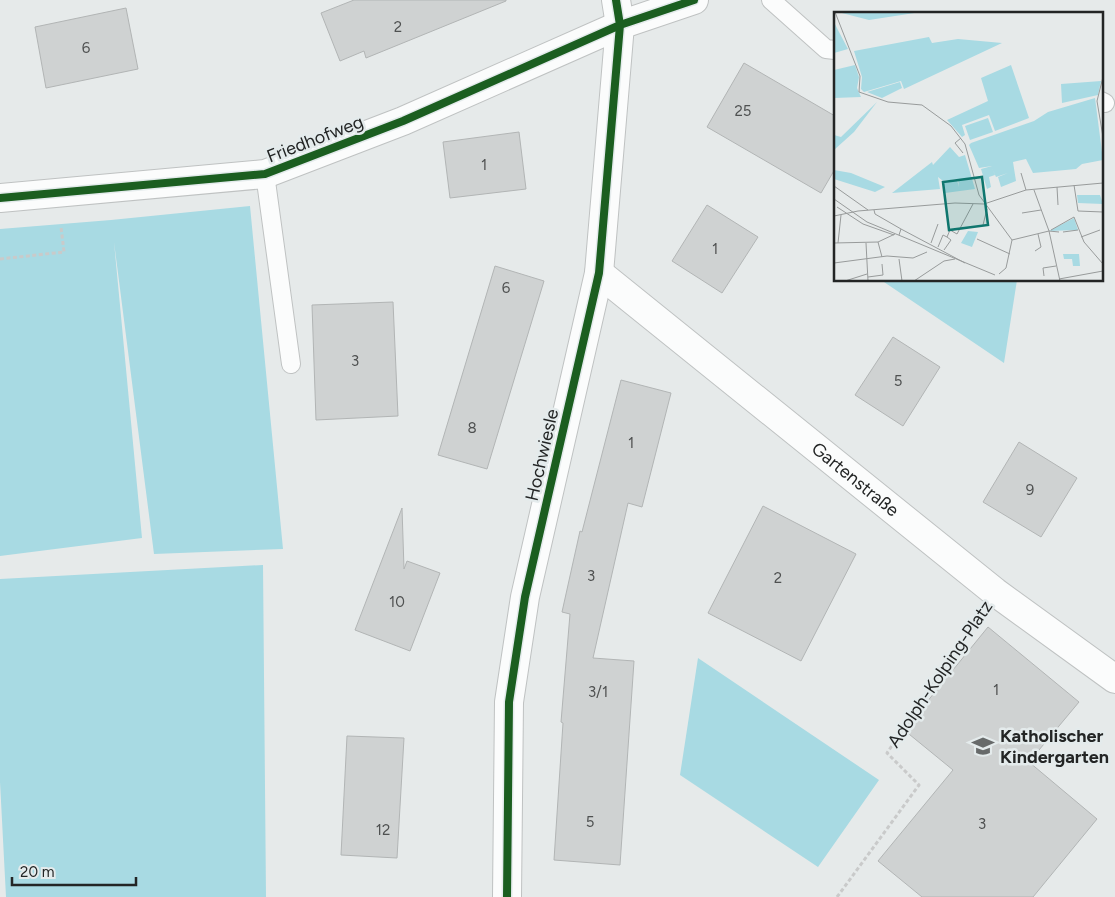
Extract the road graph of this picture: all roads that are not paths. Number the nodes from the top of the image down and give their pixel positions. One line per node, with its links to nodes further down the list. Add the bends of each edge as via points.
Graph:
1 (694, 0): 3 (street, Friedhofweg)
2 (771, 0): 4 (lane, via 826,49)
3 (618, 13): 5 (street, Friedhofweg, via 403,121); 7 (street, Hochwiesle)
4 (834, 50)
5 (265, 174): 6 (street, Friedhofweg); 8 (lane)
6 (0, 198)
7 (599, 274): 9 (street, Gartenstraße, via 995,592); 10 (street, Hochwiesle, via 525,597 508,702)
8 (291, 364)
9 (1115, 679)
10 (510, 896)

